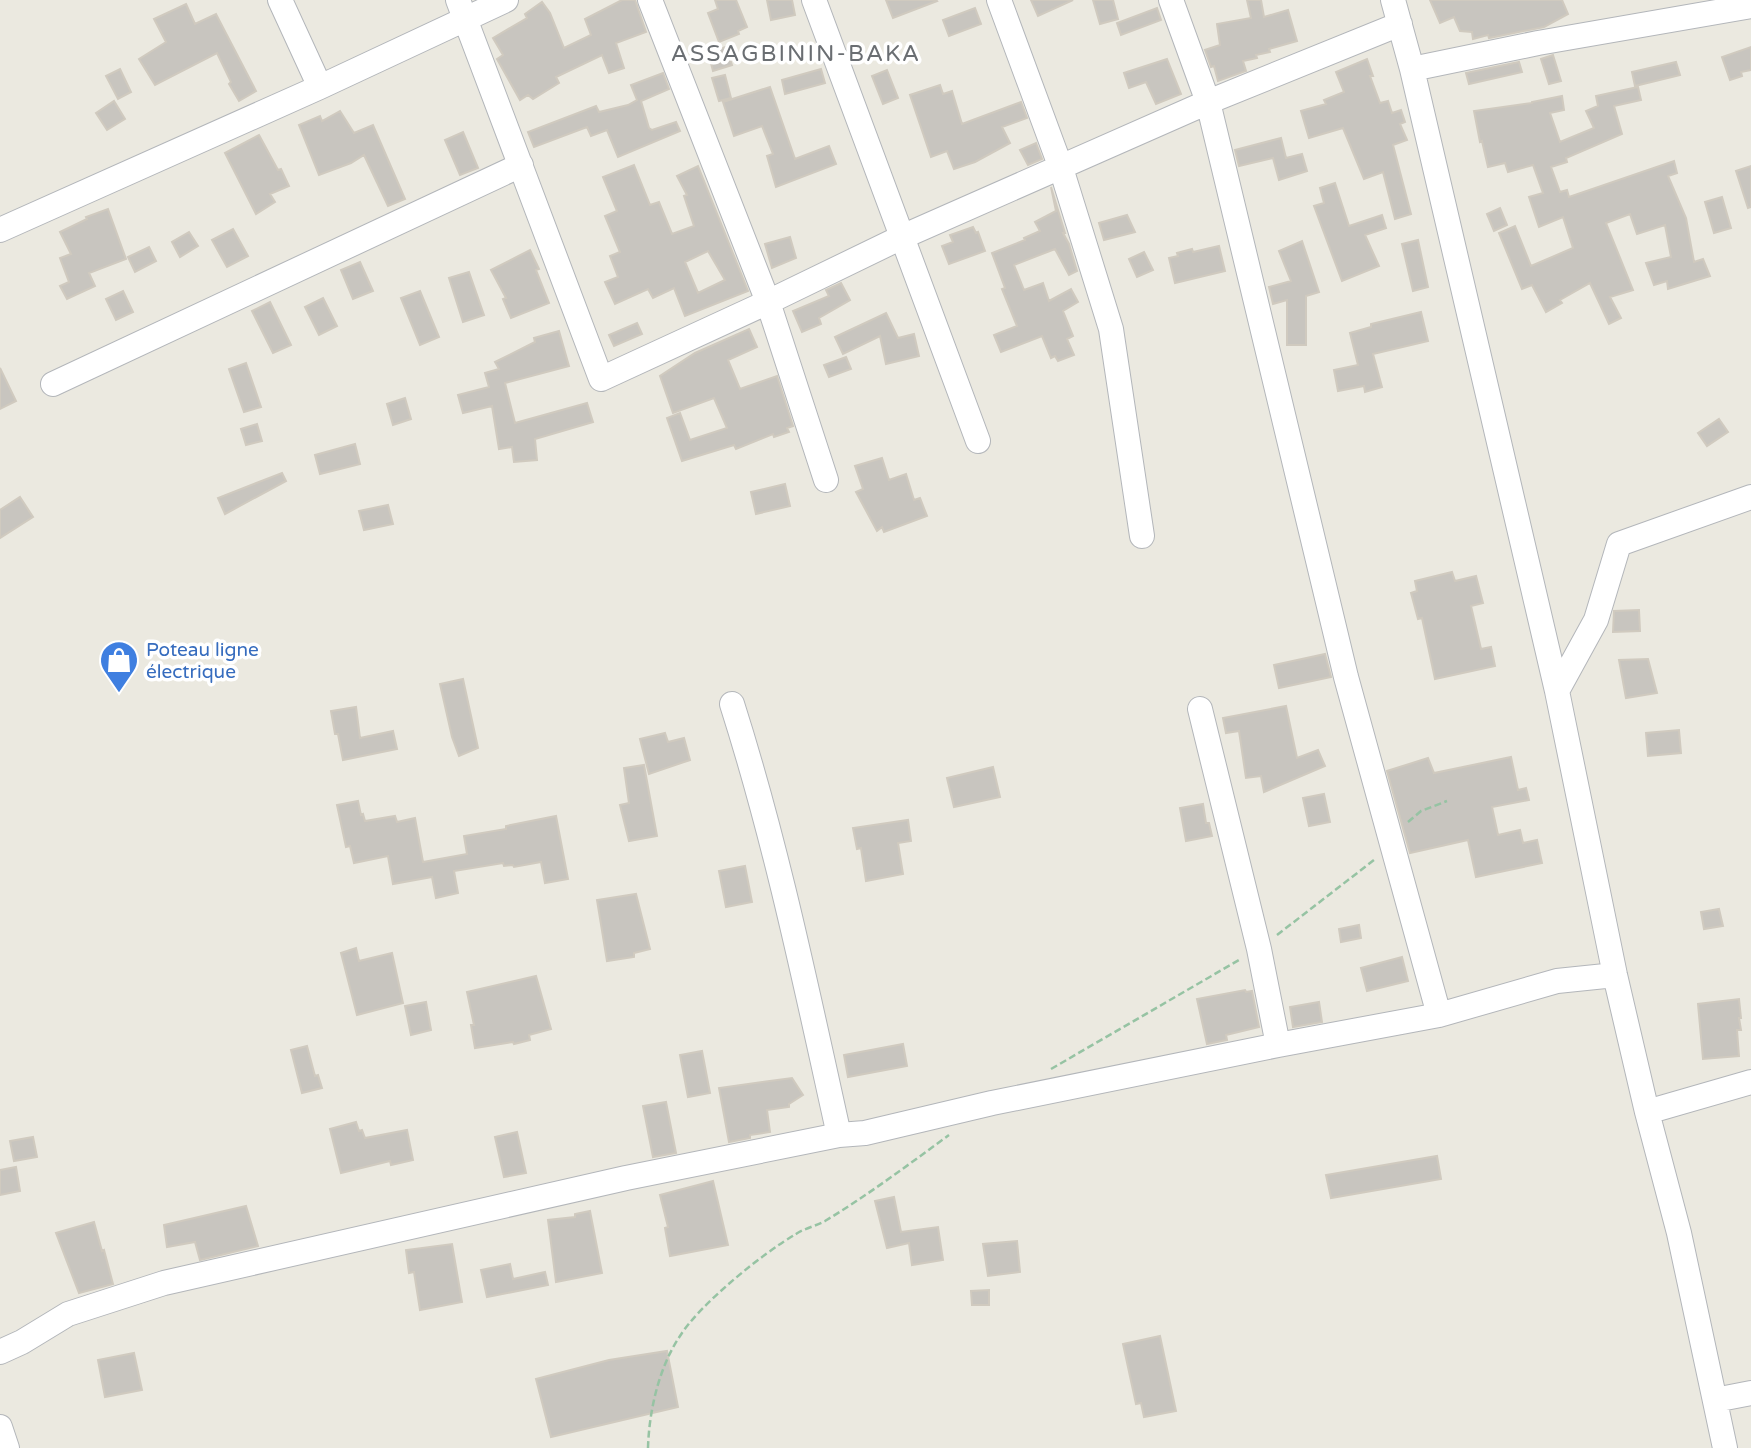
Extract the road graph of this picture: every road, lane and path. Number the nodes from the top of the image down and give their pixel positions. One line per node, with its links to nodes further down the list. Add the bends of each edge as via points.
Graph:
1 (280, 0): 11 (street)
2 (506, 0): 8 (street)
3 (650, 0): 17 (street)
4 (814, 0): 16 (street)
5 (999, 0): 14 (street)
6 (1171, 0): 12 (street)
7 (1751, 6): 10 (street)
8 (462, 9): 11 (street); 13 (street)
9 (1397, 12): 10 (street); 12 (street)
10 (1412, 69): 23 (street)
11 (320, 87): 15 (street)
12 (1208, 102): 14 (street); 27 (street, via 1342,663)
13 (521, 165): 17 (street, via 601,379); 18 (street)
14 (1061, 168): 16 (street); 22 (street, via 1111,329)
15 (0, 230)
16 (902, 237): 17 (street); 19 (street)
17 (768, 302): 20 (street)
18 (53, 384)
19 (978, 441)
20 (826, 480)
21 (1751, 496): 23 (street, via 1619,544 1596,620)
22 (1142, 536)
23 (1557, 691): 29 (street)
24 (733, 704): 35 (street, via 798,951)
25 (1200, 709): 28 (street)
26 (1447, 801): 27 (path, via 1420,811)
27 (1392, 846): 28 (path); 30 (street)
28 (1259, 949): 31 (street); 32 (path)
29 (1615, 975): 30 (street, via 1557,981); 34 (street)
30 (1439, 1015): 31 (street)
31 (1278, 1045): 35 (street)
32 (1041, 1075)
33 (1751, 1082): 34 (street)
34 (1647, 1112): 39 (street)
35 (839, 1135): 37 (street, via 626,1178 164,1283 68,1314)
36 (950, 1135): 42 (path, via 823,1222 797,1233 716,1295 680,1335 663,1371)
37 (0, 1352)
38 (1751, 1393): 39 (street)
39 (1715, 1400): 43 (street)
40 (0, 1427): 41 (street)
41 (7, 1448)
42 (648, 1448)
43 (1725, 1448)

